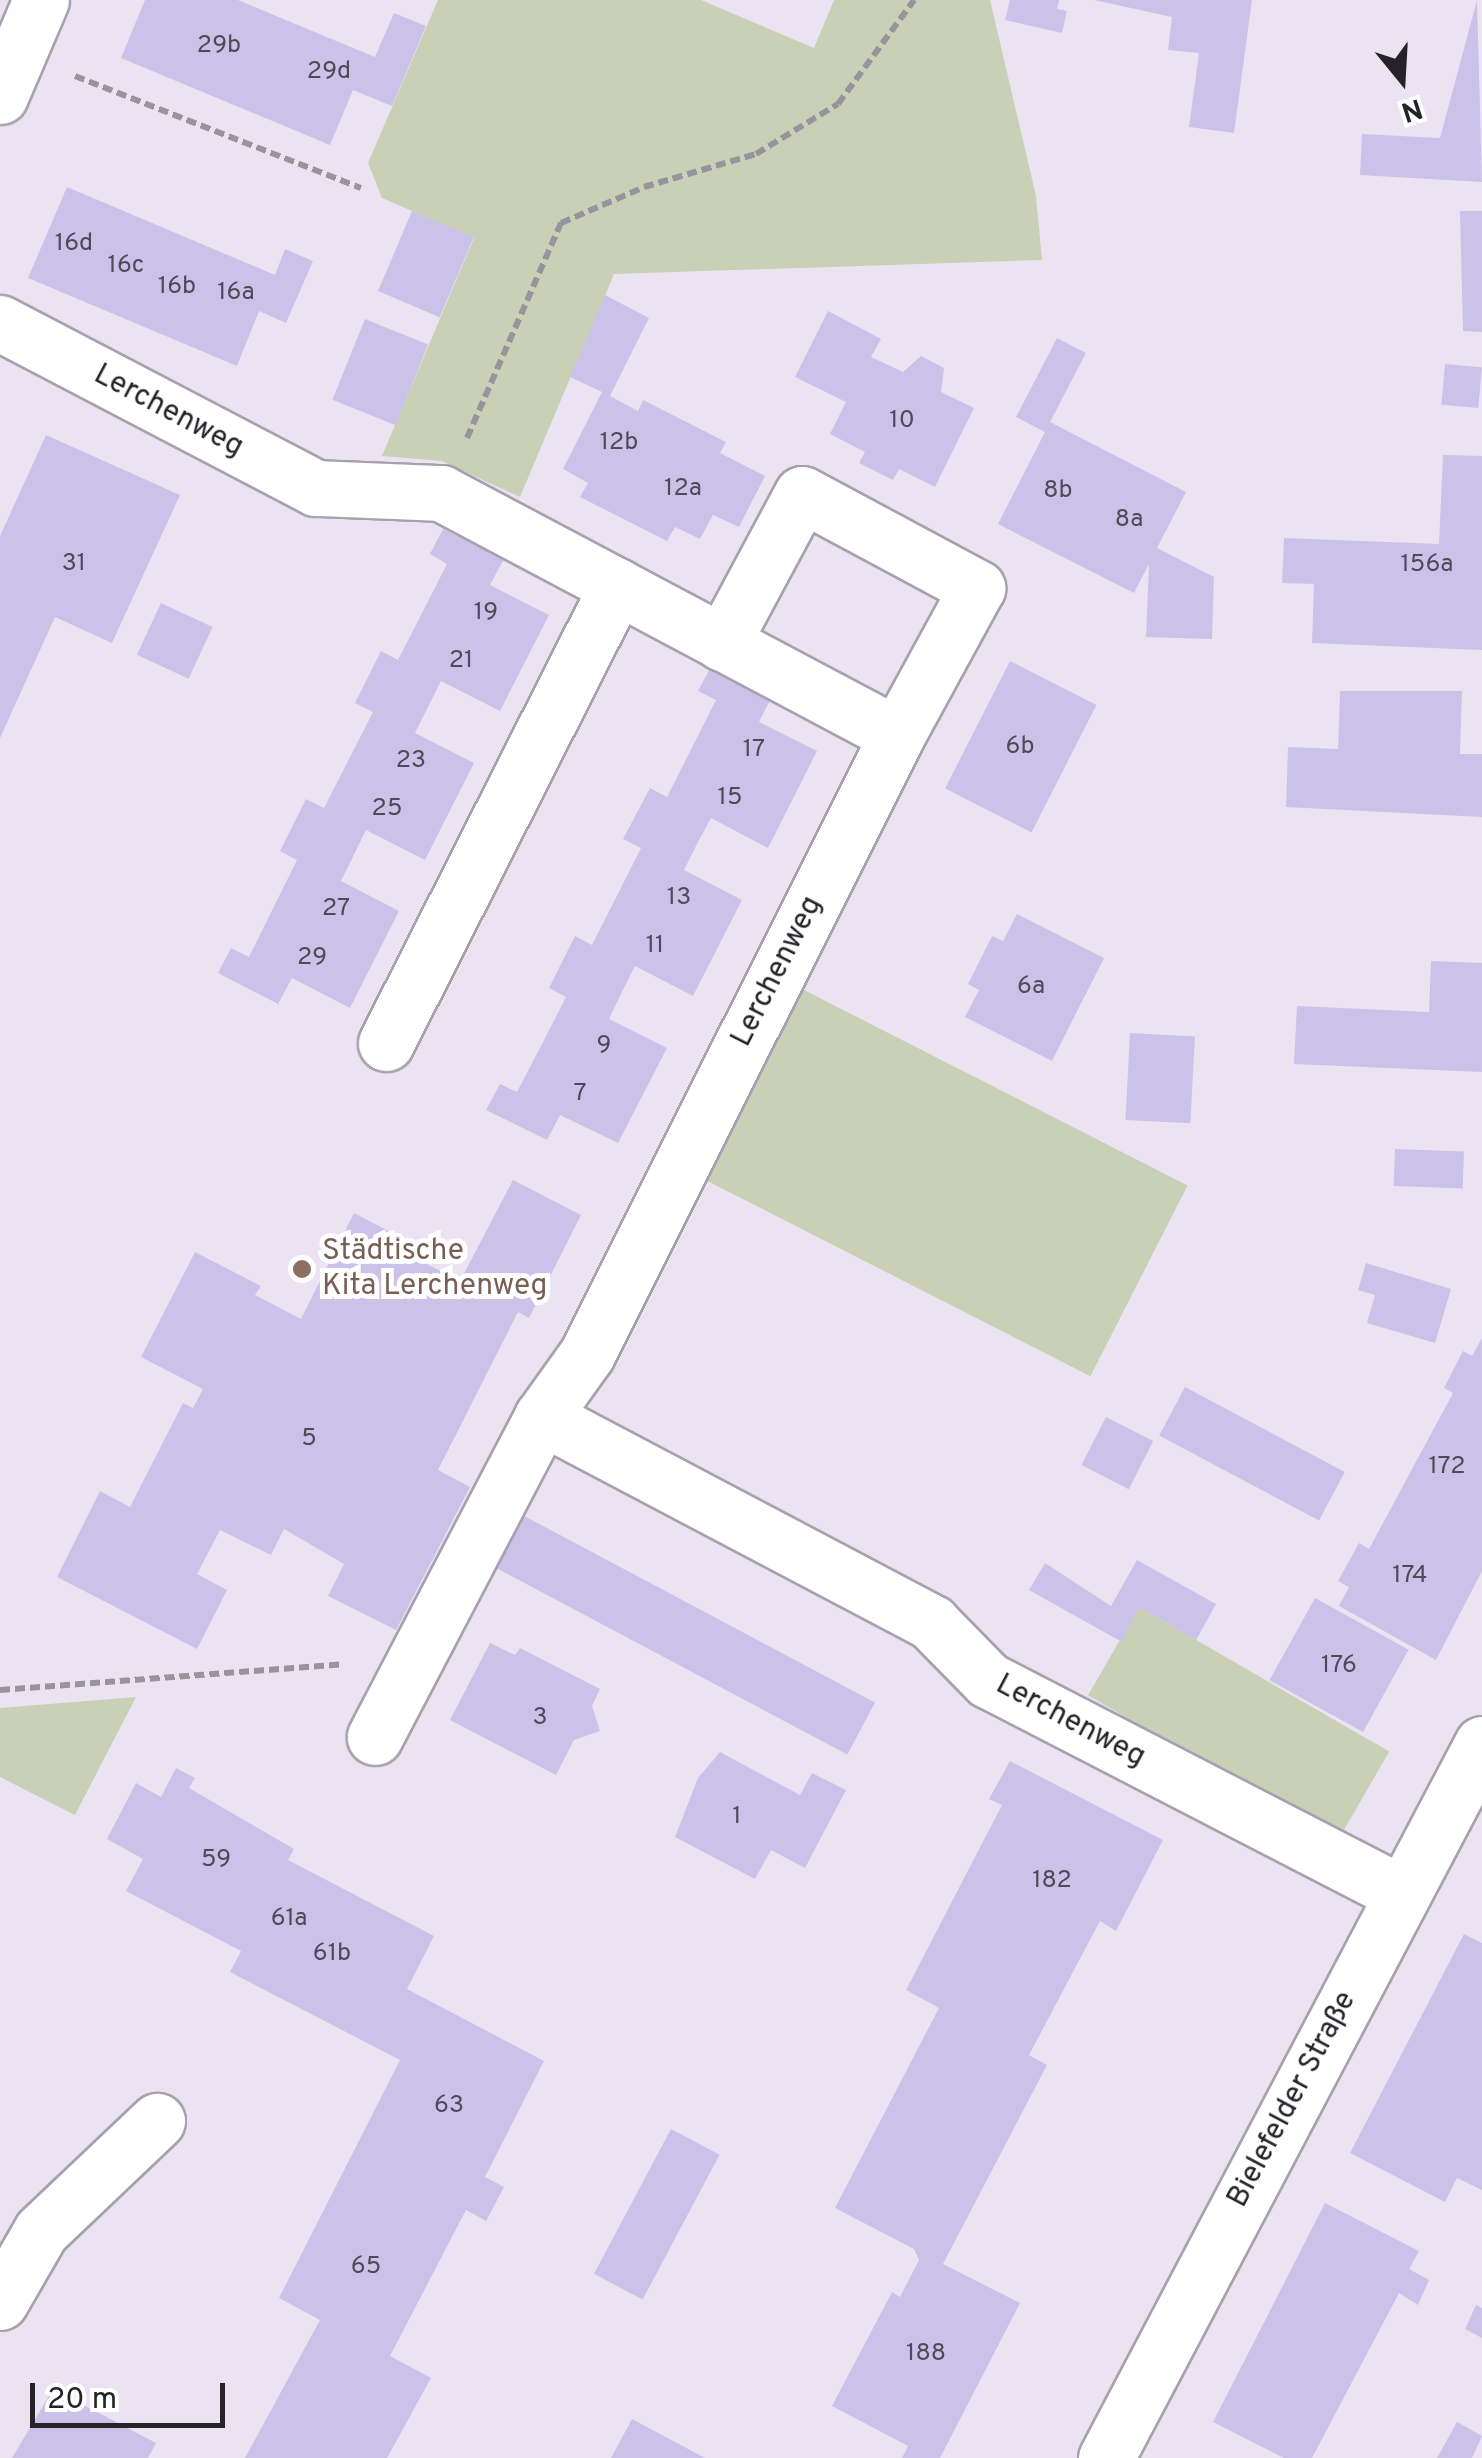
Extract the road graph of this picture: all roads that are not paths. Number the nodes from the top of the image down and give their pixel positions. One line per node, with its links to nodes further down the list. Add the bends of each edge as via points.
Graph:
1 (41, 0): 2 (street)
2 (9, 75)
3 (0, 323): 4 (street, Lerchenweg, via 316,488 440,493)
4 (617, 586): 5 (street, Lerchenweg); 7 (street)
5 (722, 643): 6 (street, Lerchenweg); 6 (street, Lerchenweg, via 802,494 977,588)
6 (897, 735): 8 (street, Lerchenweg, via 587,1354)
7 (386, 1043)
8 (542, 1417): 9 (street, Lerchenweg); 11 (street, Lerchenweg, via 932,1624 988,1680)
9 (376, 1737)
10 (1482, 1744): 11 (street, Bielefelder Straße)
11 (1402, 1892): 14 (street, Bielefelder Straße)
12 (157, 2121): 13 (street, via 40,2231)
13 (0, 2302)
14 (1106, 2458)

